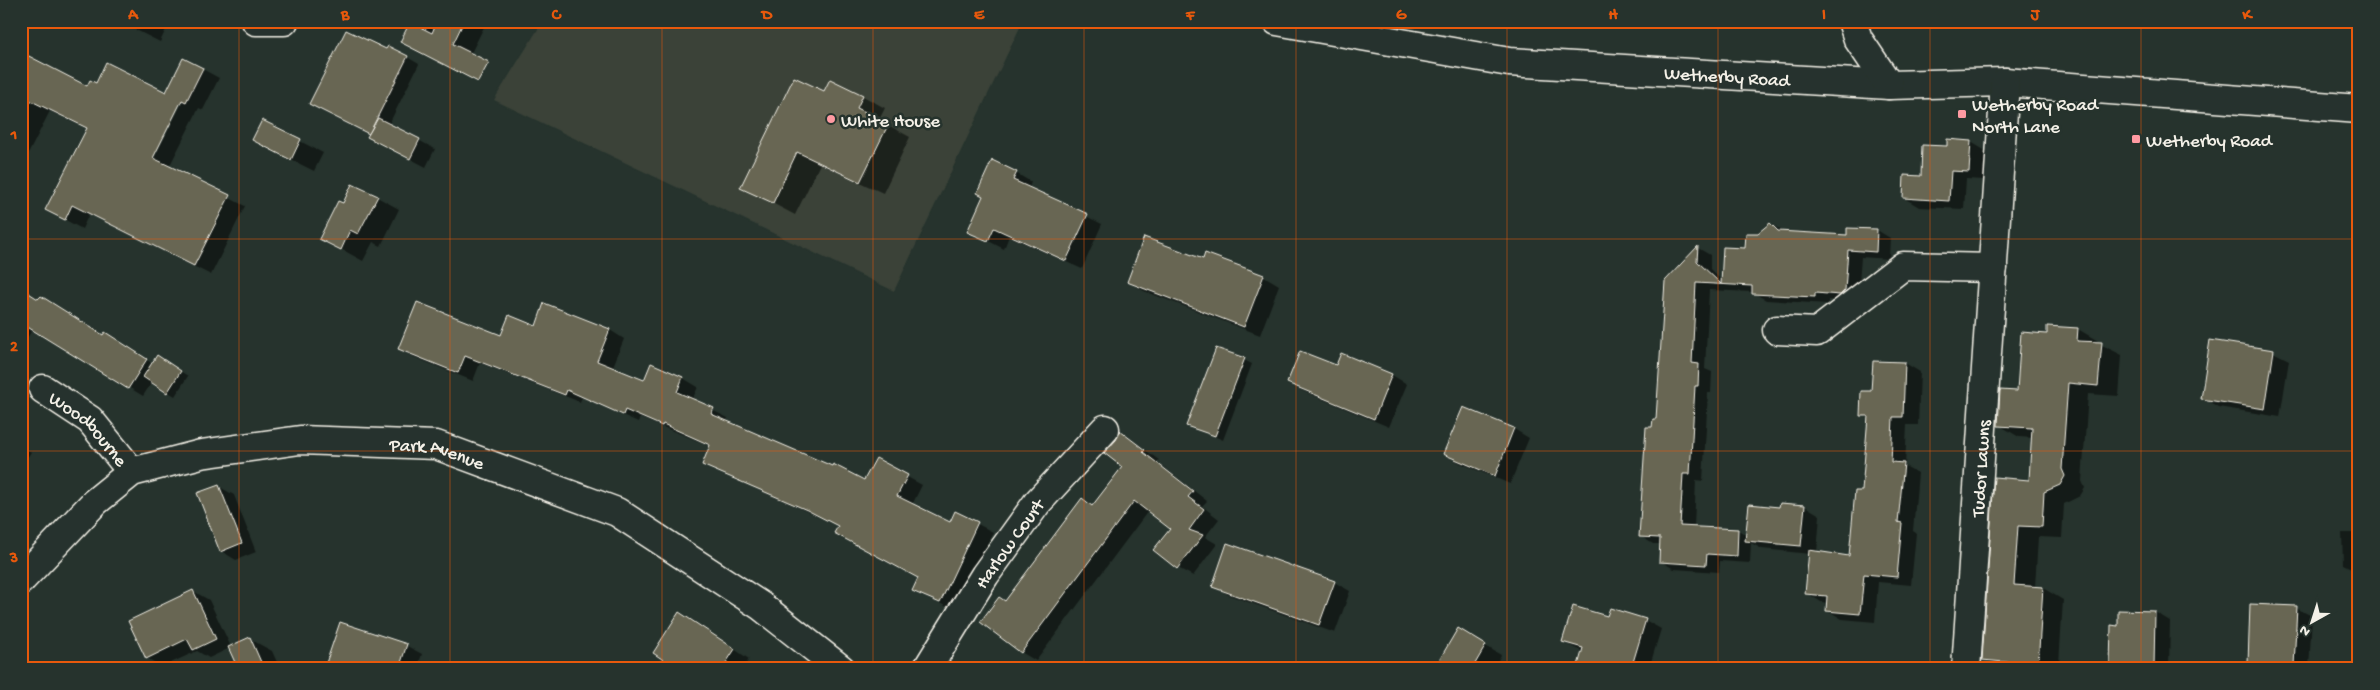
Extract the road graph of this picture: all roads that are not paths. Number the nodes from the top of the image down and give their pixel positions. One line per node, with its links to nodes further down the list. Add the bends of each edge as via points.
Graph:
1 (256, 21): 2 (street)
2 (284, 21)
3 (1277, 21): 6 (street, Wetherby Road, via 1509,62)
4 (1852, 21): 6 (street, via 1858,39)
5 (2005, 82): 6 (street, Wetherby Road); 7 (street, Wetherby Road); 8 (street, Tudor Lawns)
6 (1889, 85)
7 (2359, 109)
8 (1993, 268): 9 (street, via 1903,266 1817,332); 16 (street, Tudor Lawns)
9 (1777, 330)
10 (43, 389): 12 (street, Woodbourne, via 90,420)
11 (1105, 429): 15 (street, Harlow Court, via 1037,504 985,575)
12 (132, 472): 13 (street, Park Avenue, via 95,502); 14 (street, Park Avenue, via 201,454 300,440 436,446 617,512 761,606)
13 (21, 580)
14 (841, 669)
15 (927, 669)
16 (1966, 669)

